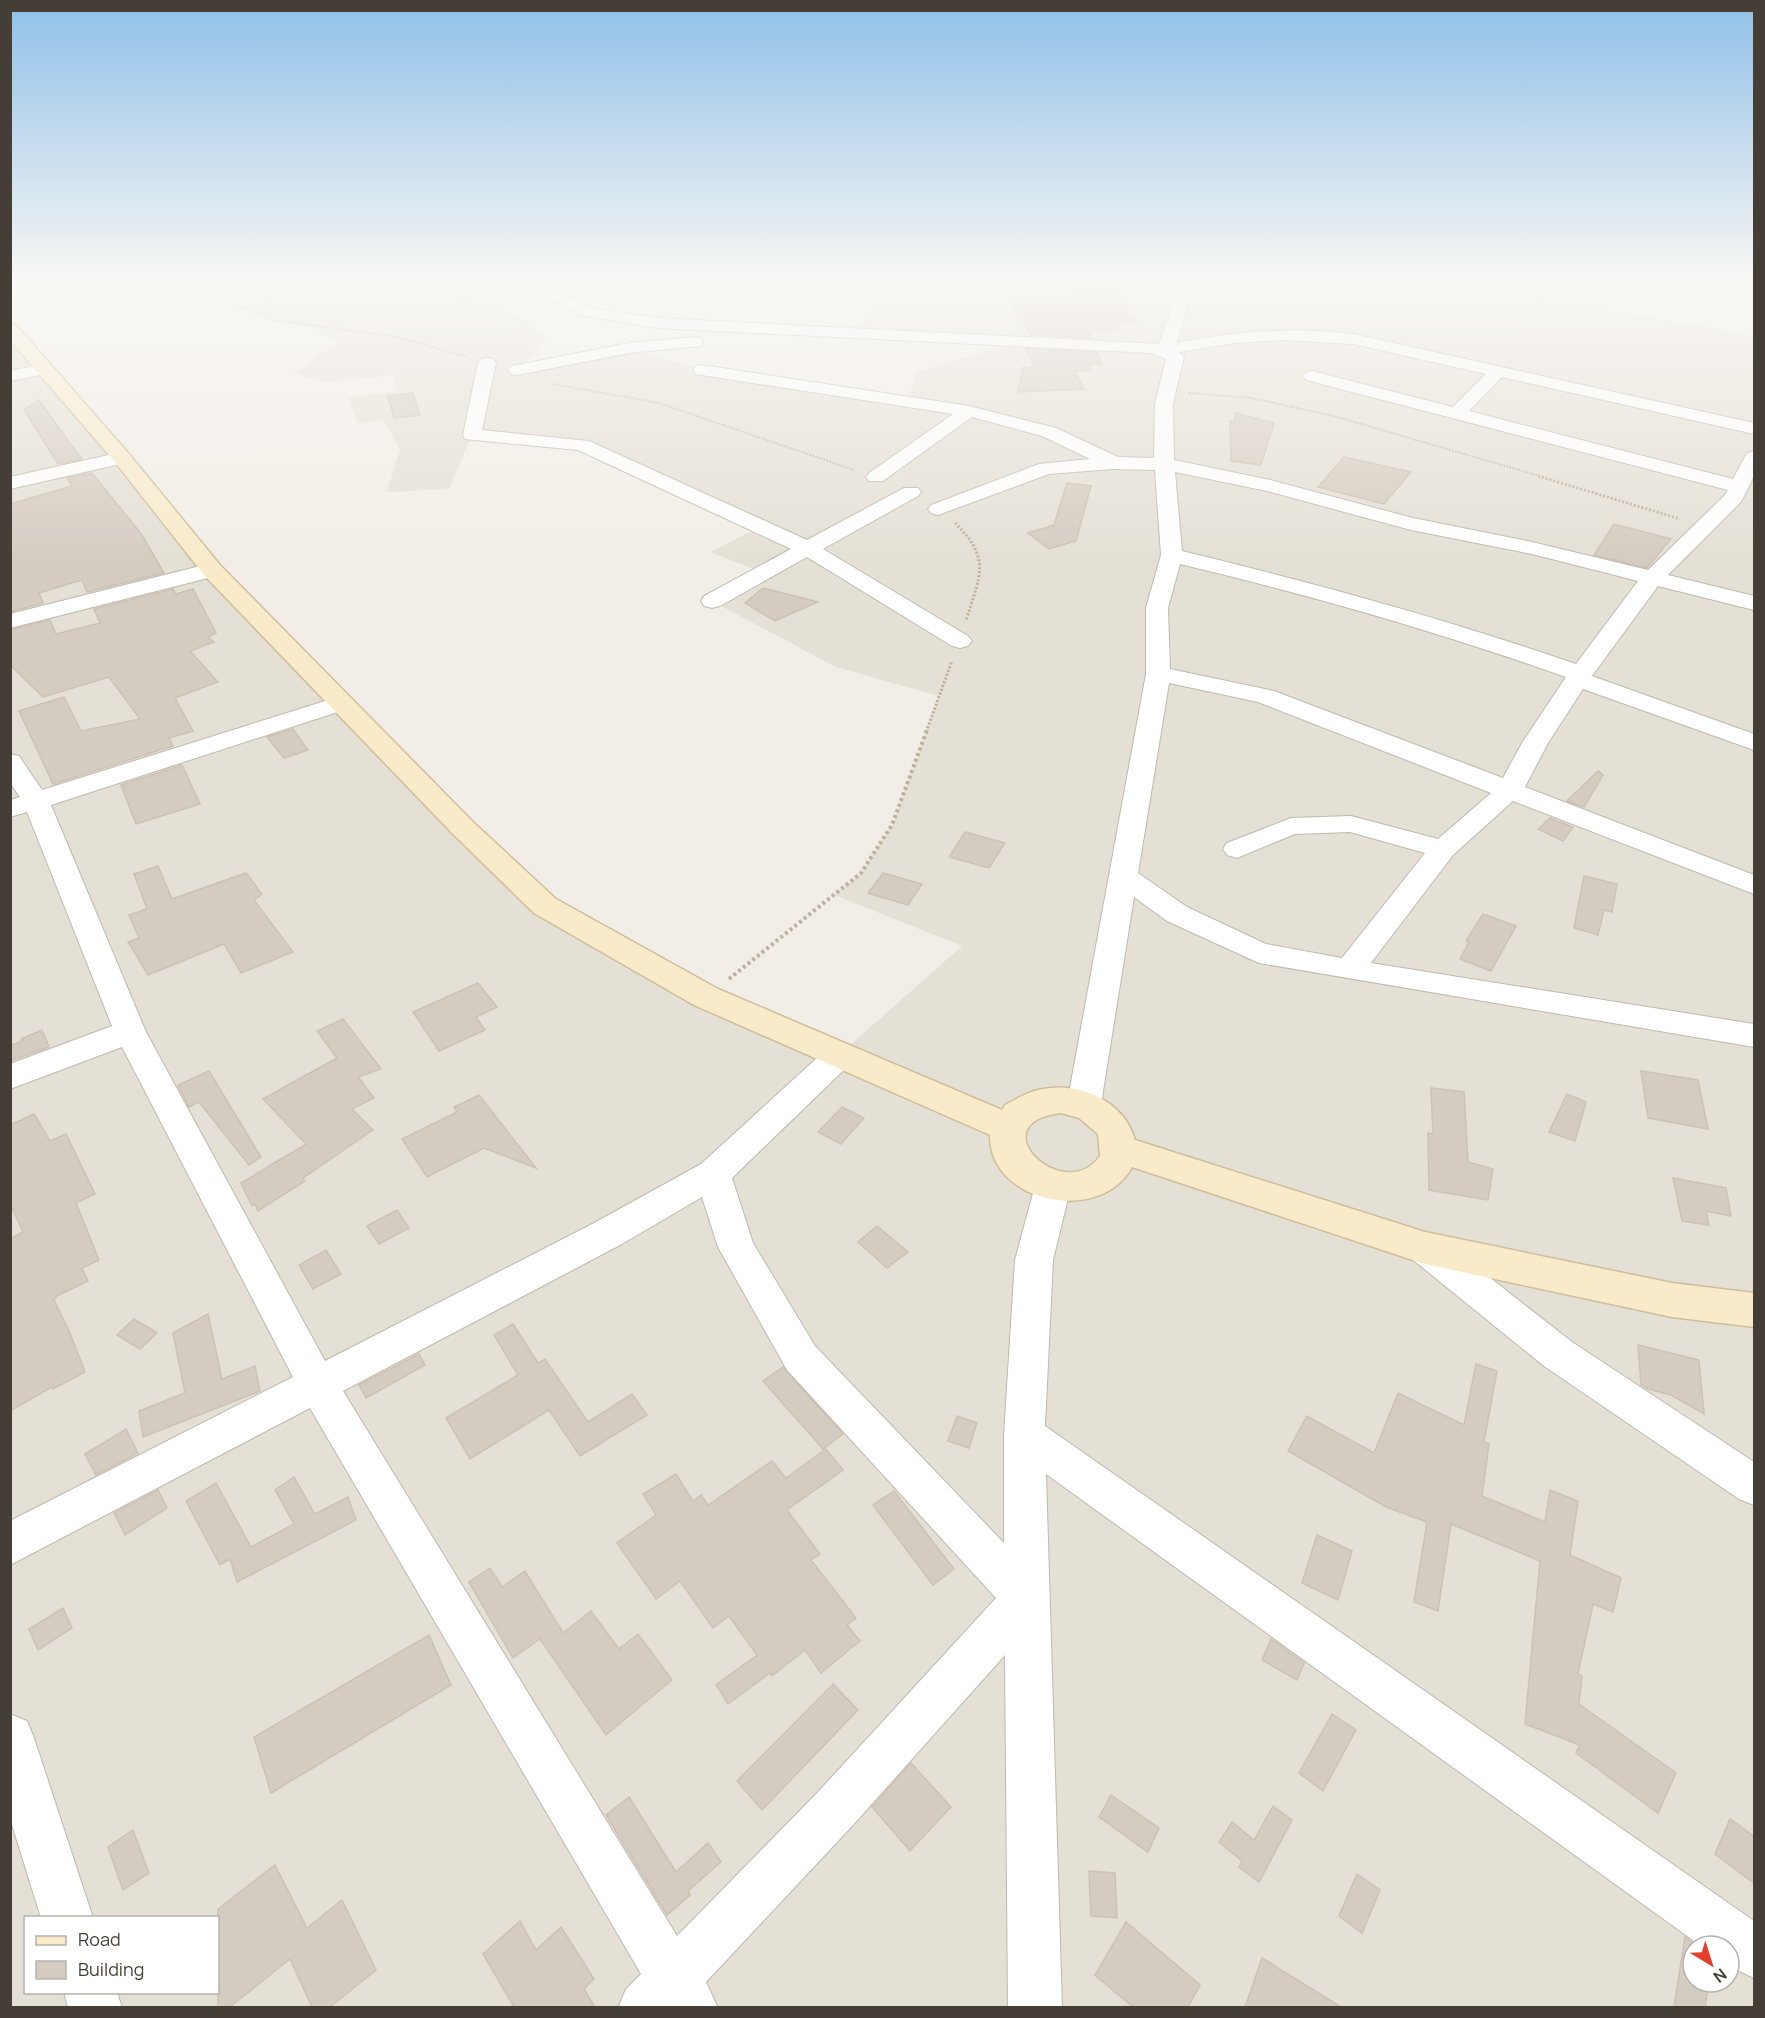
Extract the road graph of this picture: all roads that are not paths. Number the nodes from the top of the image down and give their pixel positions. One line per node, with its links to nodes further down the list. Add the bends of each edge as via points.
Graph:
1 (29, 372): 8 (street)
2 (47, 372): 14 (street)
3 (485, 372): 22 (street, via 471,435 582,445)
4 (716, 372): 10 (street)
5 (1172, 372): 16 (street, via 1164,404)
6 (1497, 372): 11 (street)
7 (1503, 372): 12 (street)
8 (10, 376)
9 (1312, 376): 11 (street)
10 (969, 411): 15 (street, via 1049,432); 17 (street)
11 (1455, 415): 20 (street)
12 (1755, 428)
13 (1755, 457): 20 (street)
14 (122, 458): 18 (street); 24 (street)
15 (1112, 463): 16 (street); 21 (street, via 1046,468)
16 (1164, 464): 23 (street); 25 (street)
17 (876, 477)
18 (10, 483)
19 (912, 492): 22 (street)
20 (1742, 496): 25 (street)
21 (938, 509)
22 (807, 548): 26 (street); 29 (street)
23 (1172, 555): 30 (street, via 1157,608); 31 (street, via 1327,593 1478,638)
24 (212, 570): 28 (street); 32 (street)
25 (1652, 578): 27 (street); 31 (street)
26 (712, 602)
27 (1755, 603)
28 (10, 621)
29 (960, 641)
30 (1158, 674): 35 (street, via 1265,696); 39 (street)
31 (1579, 676): 33 (street); 35 (street)
32 (341, 703): 36 (street); 44 (street, via 545,906 706,997)
33 (1755, 742)
34 (10, 762): 36 (street)
35 (1510, 790): 38 (street); 40 (street)
36 (23, 805): 42 (street)
37 (1237, 849): 38 (street, via 1291,826 1351,824)
38 (1443, 849): 41 (street)
39 (1125, 877): 41 (street, via 1178,914 1259,953); 46 (street)
40 (1755, 885)
41 (1350, 969): 43 (street)
42 (130, 1032): 45 (street); 53 (street)
43 (1755, 1036)
44 (840, 1054): 47 (street); 49 (street)
45 (10, 1077)
46 (1084, 1104): 47 (street, via 1061,1100 1039,1103 1020,1113); 48 (street, via 1114,1128)
47 (1009, 1128): 50 (street, via 1006,1142 1010,1156 1020,1169)
48 (1120, 1149): 50 (street, via 1117,1161 1100,1179 1072,1187); 51 (street)
49 (712, 1174): 53 (street, via 609,1233); 57 (street, via 736,1247 801,1358)
50 (1053, 1186): 54 (street, via 1034,1260)
51 (1425, 1248): 52 (street, via 1672,1300); 55 (street, via 1558,1354)
52 (1755, 1310)
53 (318, 1384): 56 (street); 61 (street)
54 (1024, 1435): 57 (street); 60 (street)
55 (1755, 1485)
56 (10, 1544)
57 (1026, 1598): 61 (street); 62 (street)
58 (10, 1738): 59 (street)
59 (67, 1916)
60 (1755, 1952)
61 (669, 1998)
62 (1035, 2007)

